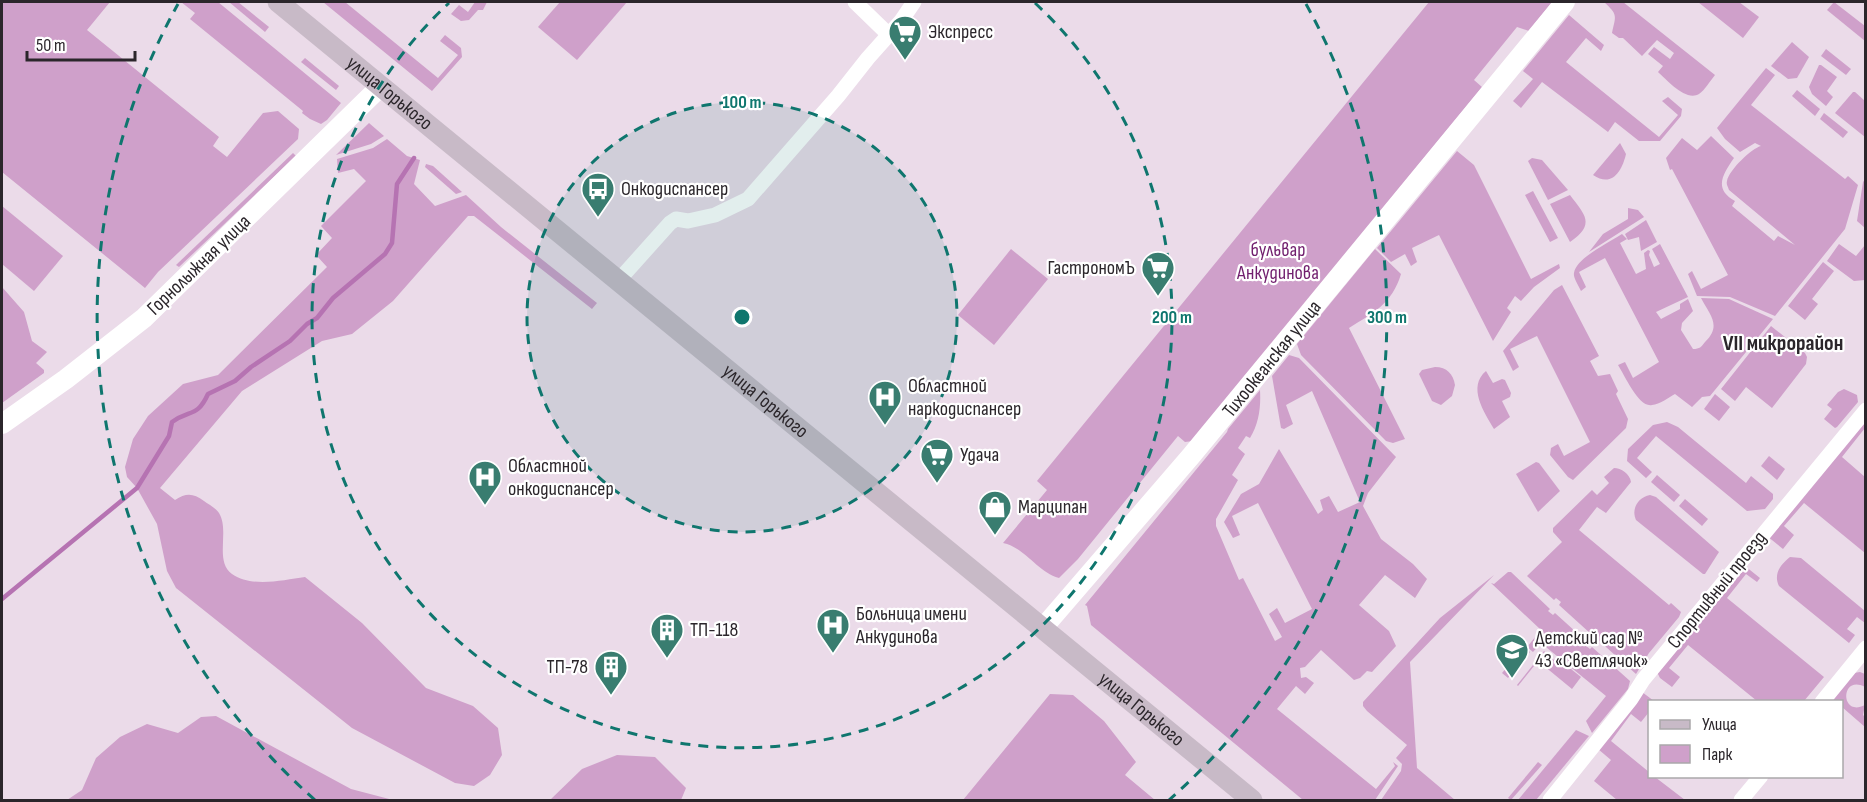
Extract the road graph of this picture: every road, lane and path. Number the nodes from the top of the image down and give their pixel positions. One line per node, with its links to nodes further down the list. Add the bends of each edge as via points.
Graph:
1 (278, 2): 6 (main road, улица Горького)
2 (855, 2): 5 (street)
3 (914, 2): 5 (street)
4 (1565, 2): 10 (street, Тихоокеанская улица, via 1191,456)
5 (888, 34): 7 (street, via 748,199 715,215 688,221 676,219)
6 (381, 86): 7 (main road, улица Горького); 9 (street, Горнолыжная улица, via 144,318)
7 (618, 281): 10 (main road, улица Горького)
8 (1866, 410): 15 (street, Спортивный проезд, via 1643,680)
9 (2, 424)
10 (1042, 629): 14 (main road, улица Горького)
11 (1866, 648): 12 (street)
12 (1824, 700)
13 (1760, 778): 16 (street)
14 (1240, 797)
15 (1550, 801)
16 (1742, 801)

